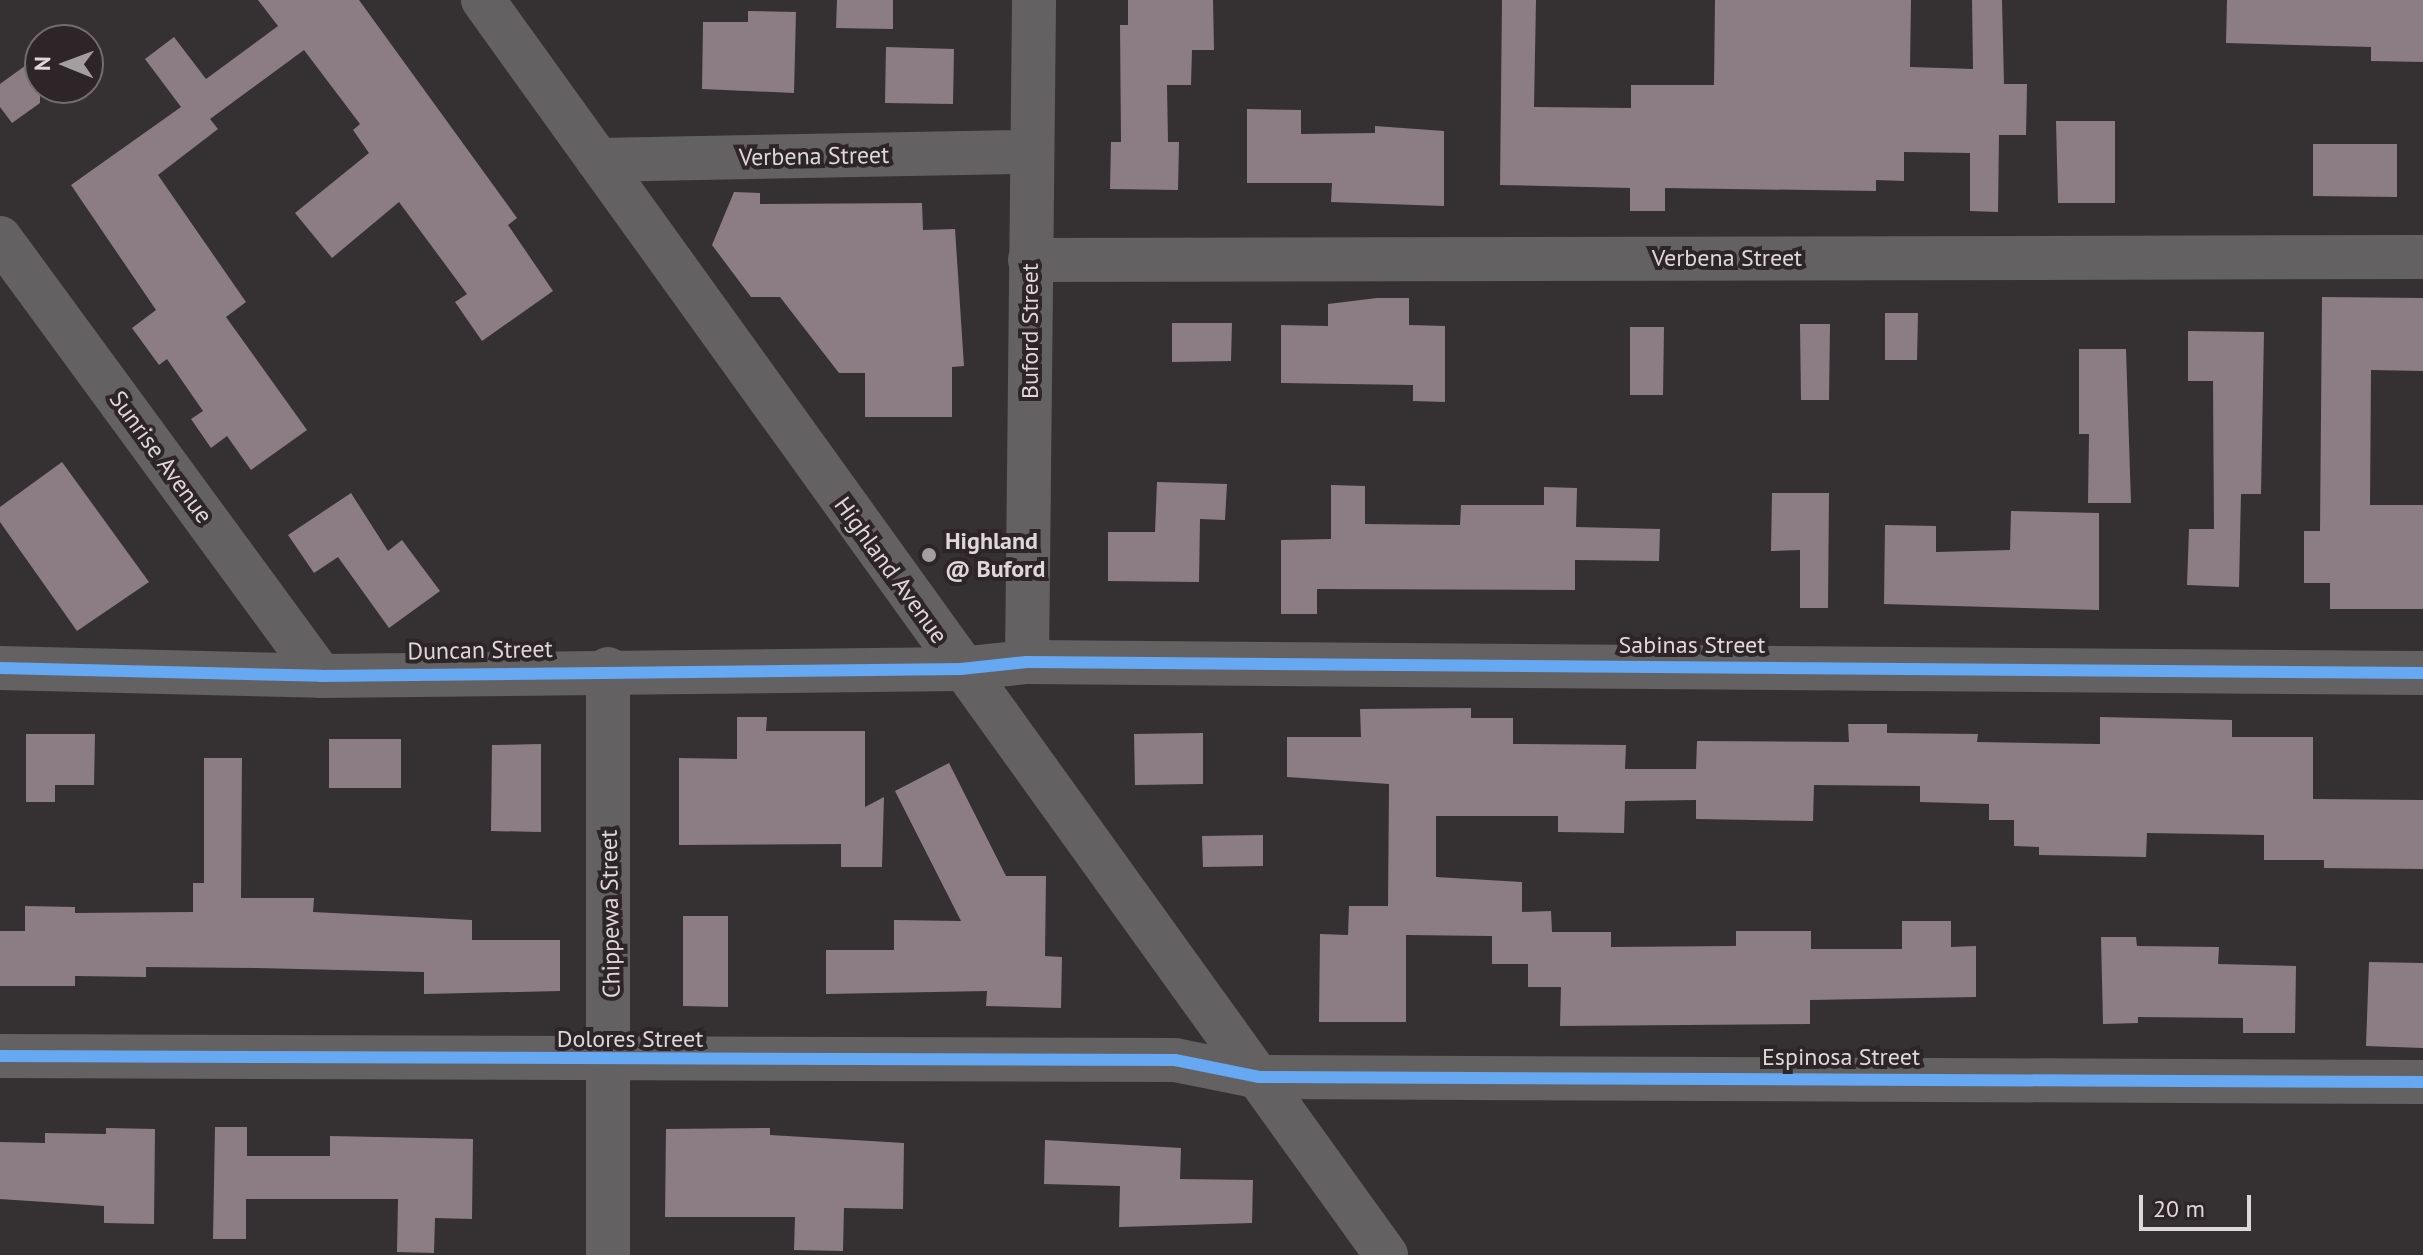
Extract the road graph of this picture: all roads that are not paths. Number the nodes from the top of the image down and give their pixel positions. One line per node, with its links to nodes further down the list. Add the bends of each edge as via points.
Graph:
1 (483, 0): 4 (street, Highland Avenue)
2 (1034, 0): 3 (street, Buford Street)
3 (1030, 152): 4 (street, Verbena Street); 7 (street, Buford Street)
4 (598, 160): 11 (street, Highland Avenue)
5 (0, 238): 13 (street, Sunrise Avenue)
6 (2423, 257): 7 (street, Verbena Street)
7 (1030, 260): 8 (street, Buford Street)
8 (1027, 662): 11 (street, Sabinas Street); 12 (street, Sabinas Street)
9 (0, 668): 13 (street, Duncan Street)
10 (608, 669): 11 (street, Duncan Street); 13 (street, Duncan Street); 15 (street, Chippewa Street)
11 (961, 669): 16 (street, Highland Avenue)
12 (2423, 673)
13 (321, 676)
14 (0, 1056): 15 (street, Dolores Street)
15 (612, 1062): 16 (street, Dolores Street, via 1175,1060); 18 (street, Chippewa Street)
16 (1259, 1077): 17 (street, Espinosa Street); 19 (street, Highland Avenue)
17 (2423, 1082)
18 (608, 1255)
19 (1386, 1255)

